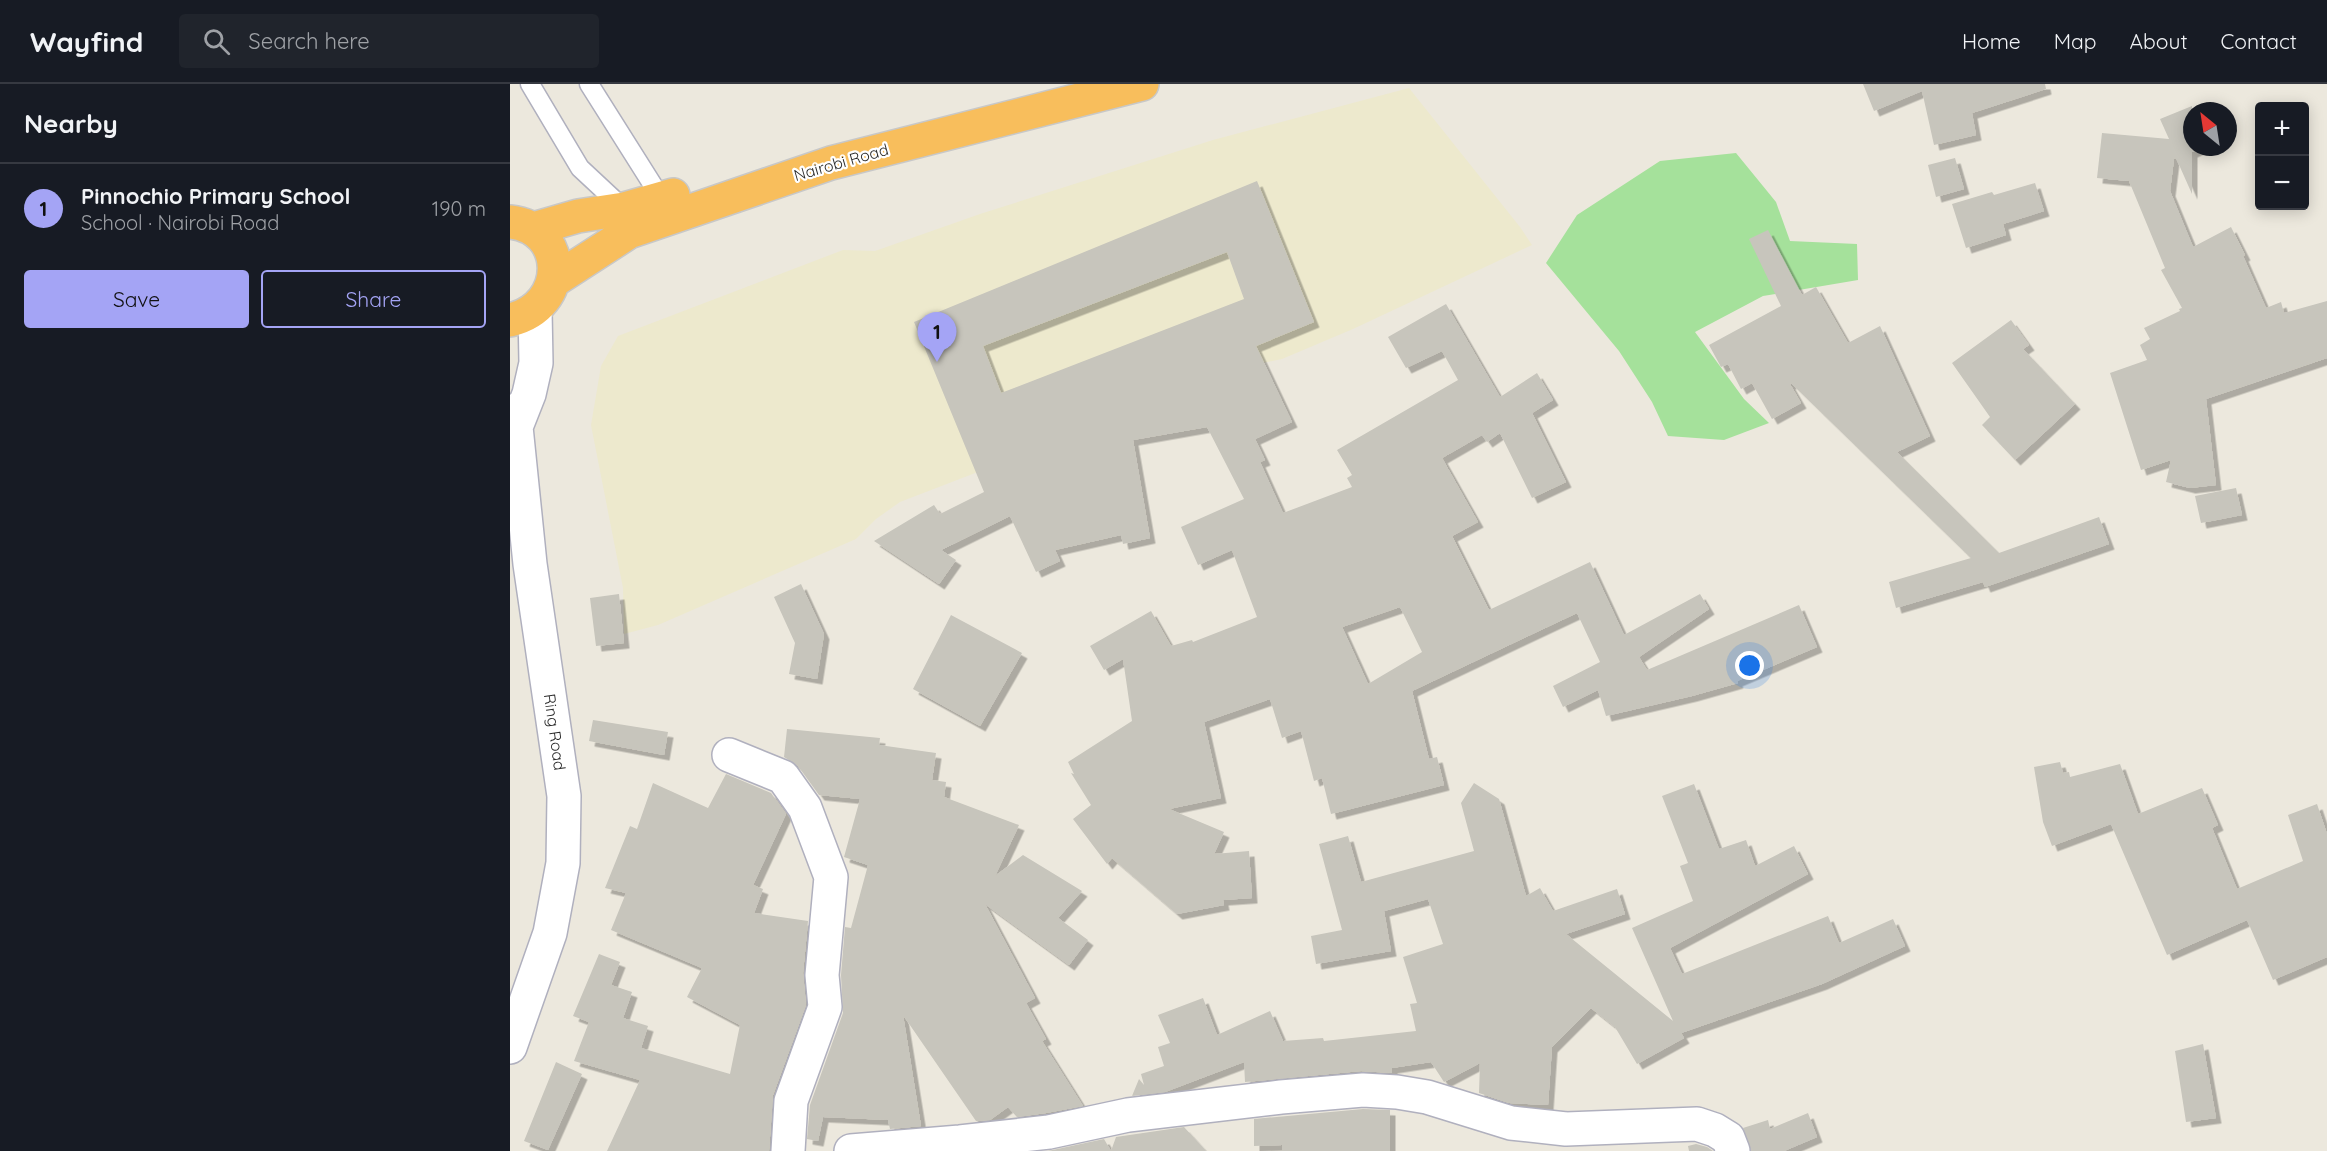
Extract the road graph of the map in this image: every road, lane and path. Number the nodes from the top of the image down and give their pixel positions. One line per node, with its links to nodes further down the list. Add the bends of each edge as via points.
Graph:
1 (530, 84): 6 (lane, via 580,168)
2 (590, 84): 5 (lane)
3 (1098, 84): 5 (highway, Nairobi Road)
4 (1142, 84): 8 (highway, Nairobi Road, via 821,166 630,232)
5 (661, 198): 6 (highway, Nairobi Road)
6 (624, 209): 7 (highway, Nairobi Road)
7 (521, 226): 8 (highway, via 545,241 552,255)
8 (555, 280): 9 (highway, via 545,300)
9 (523, 315): 10 (street, via 536,363 529,394)
10 (513, 419): 12 (street, Ring Road, via 564,796 564,841 550,933)
11 (729, 755): 13 (street, via 783,777 805,808 831,877 822,975 825,1007 791,1101)
12 (510, 1047)
13 (788, 1151)
14 (851, 1151): 15 (street, via 960,1142 1049,1131 1128,1115 1363,1090 1427,1097 1511,1123 1566,1129 1697,1124 1728,1138)
15 (1732, 1151)

